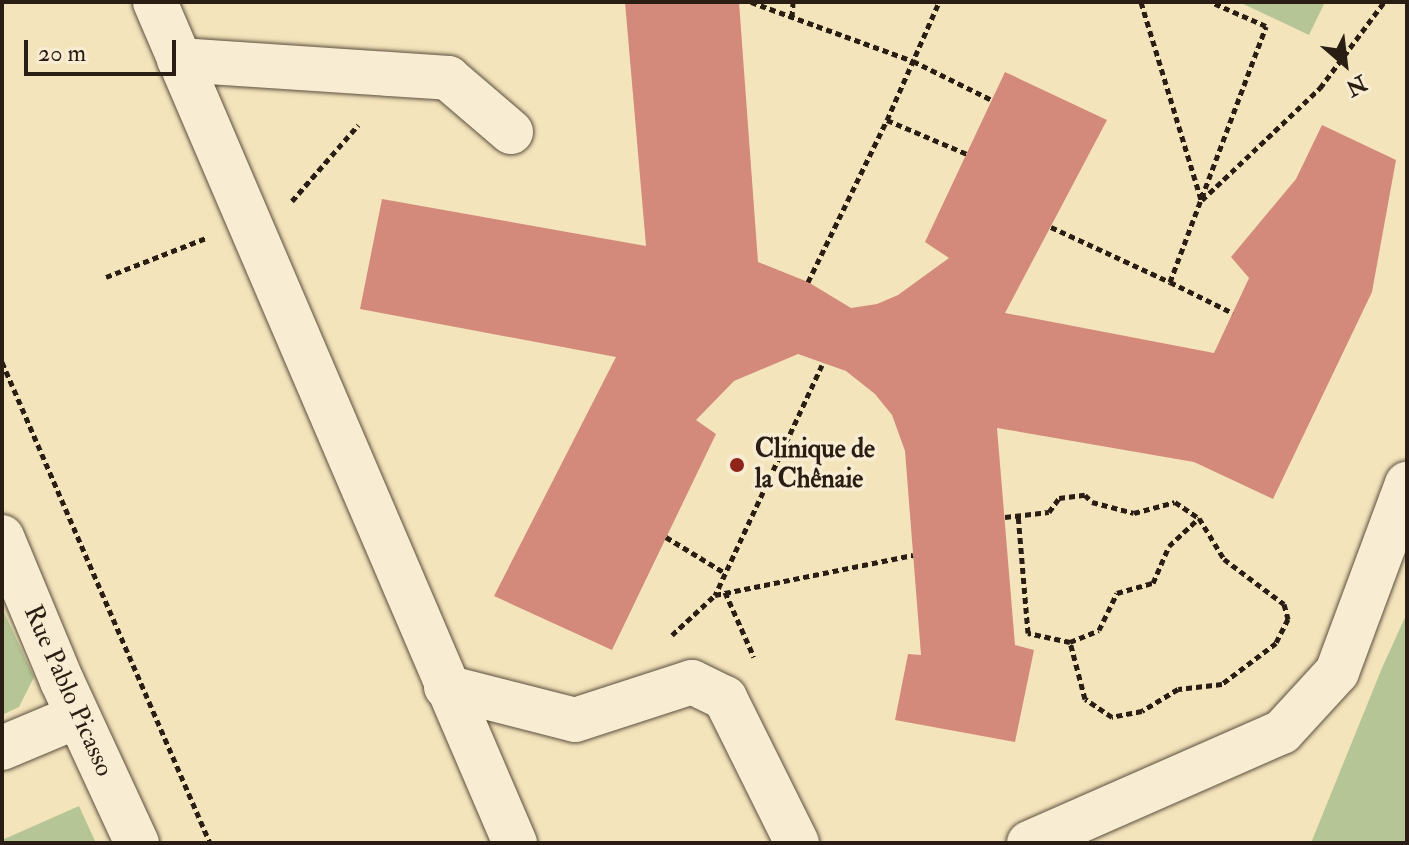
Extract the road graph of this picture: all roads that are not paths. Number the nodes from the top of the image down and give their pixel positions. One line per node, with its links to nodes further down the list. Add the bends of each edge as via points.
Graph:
1 (155, 2): 2 (street)
2 (179, 60): 3 (street, via 448,78); 6 (street)
3 (511, 132)
4 (1407, 484): 12 (street, via 1337,672 1282,732)
5 (2, 537): 7 (street, Rue Pablo Picasso)
6 (446, 687): 10 (street); 11 (street, via 575,720 692,682 725,698)
7 (78, 716): 8 (street); 9 (street, Rue Pablo Picasso)
8 (2, 748)
9 (137, 843)
10 (515, 843)
11 (797, 843)
12 (1029, 843)

